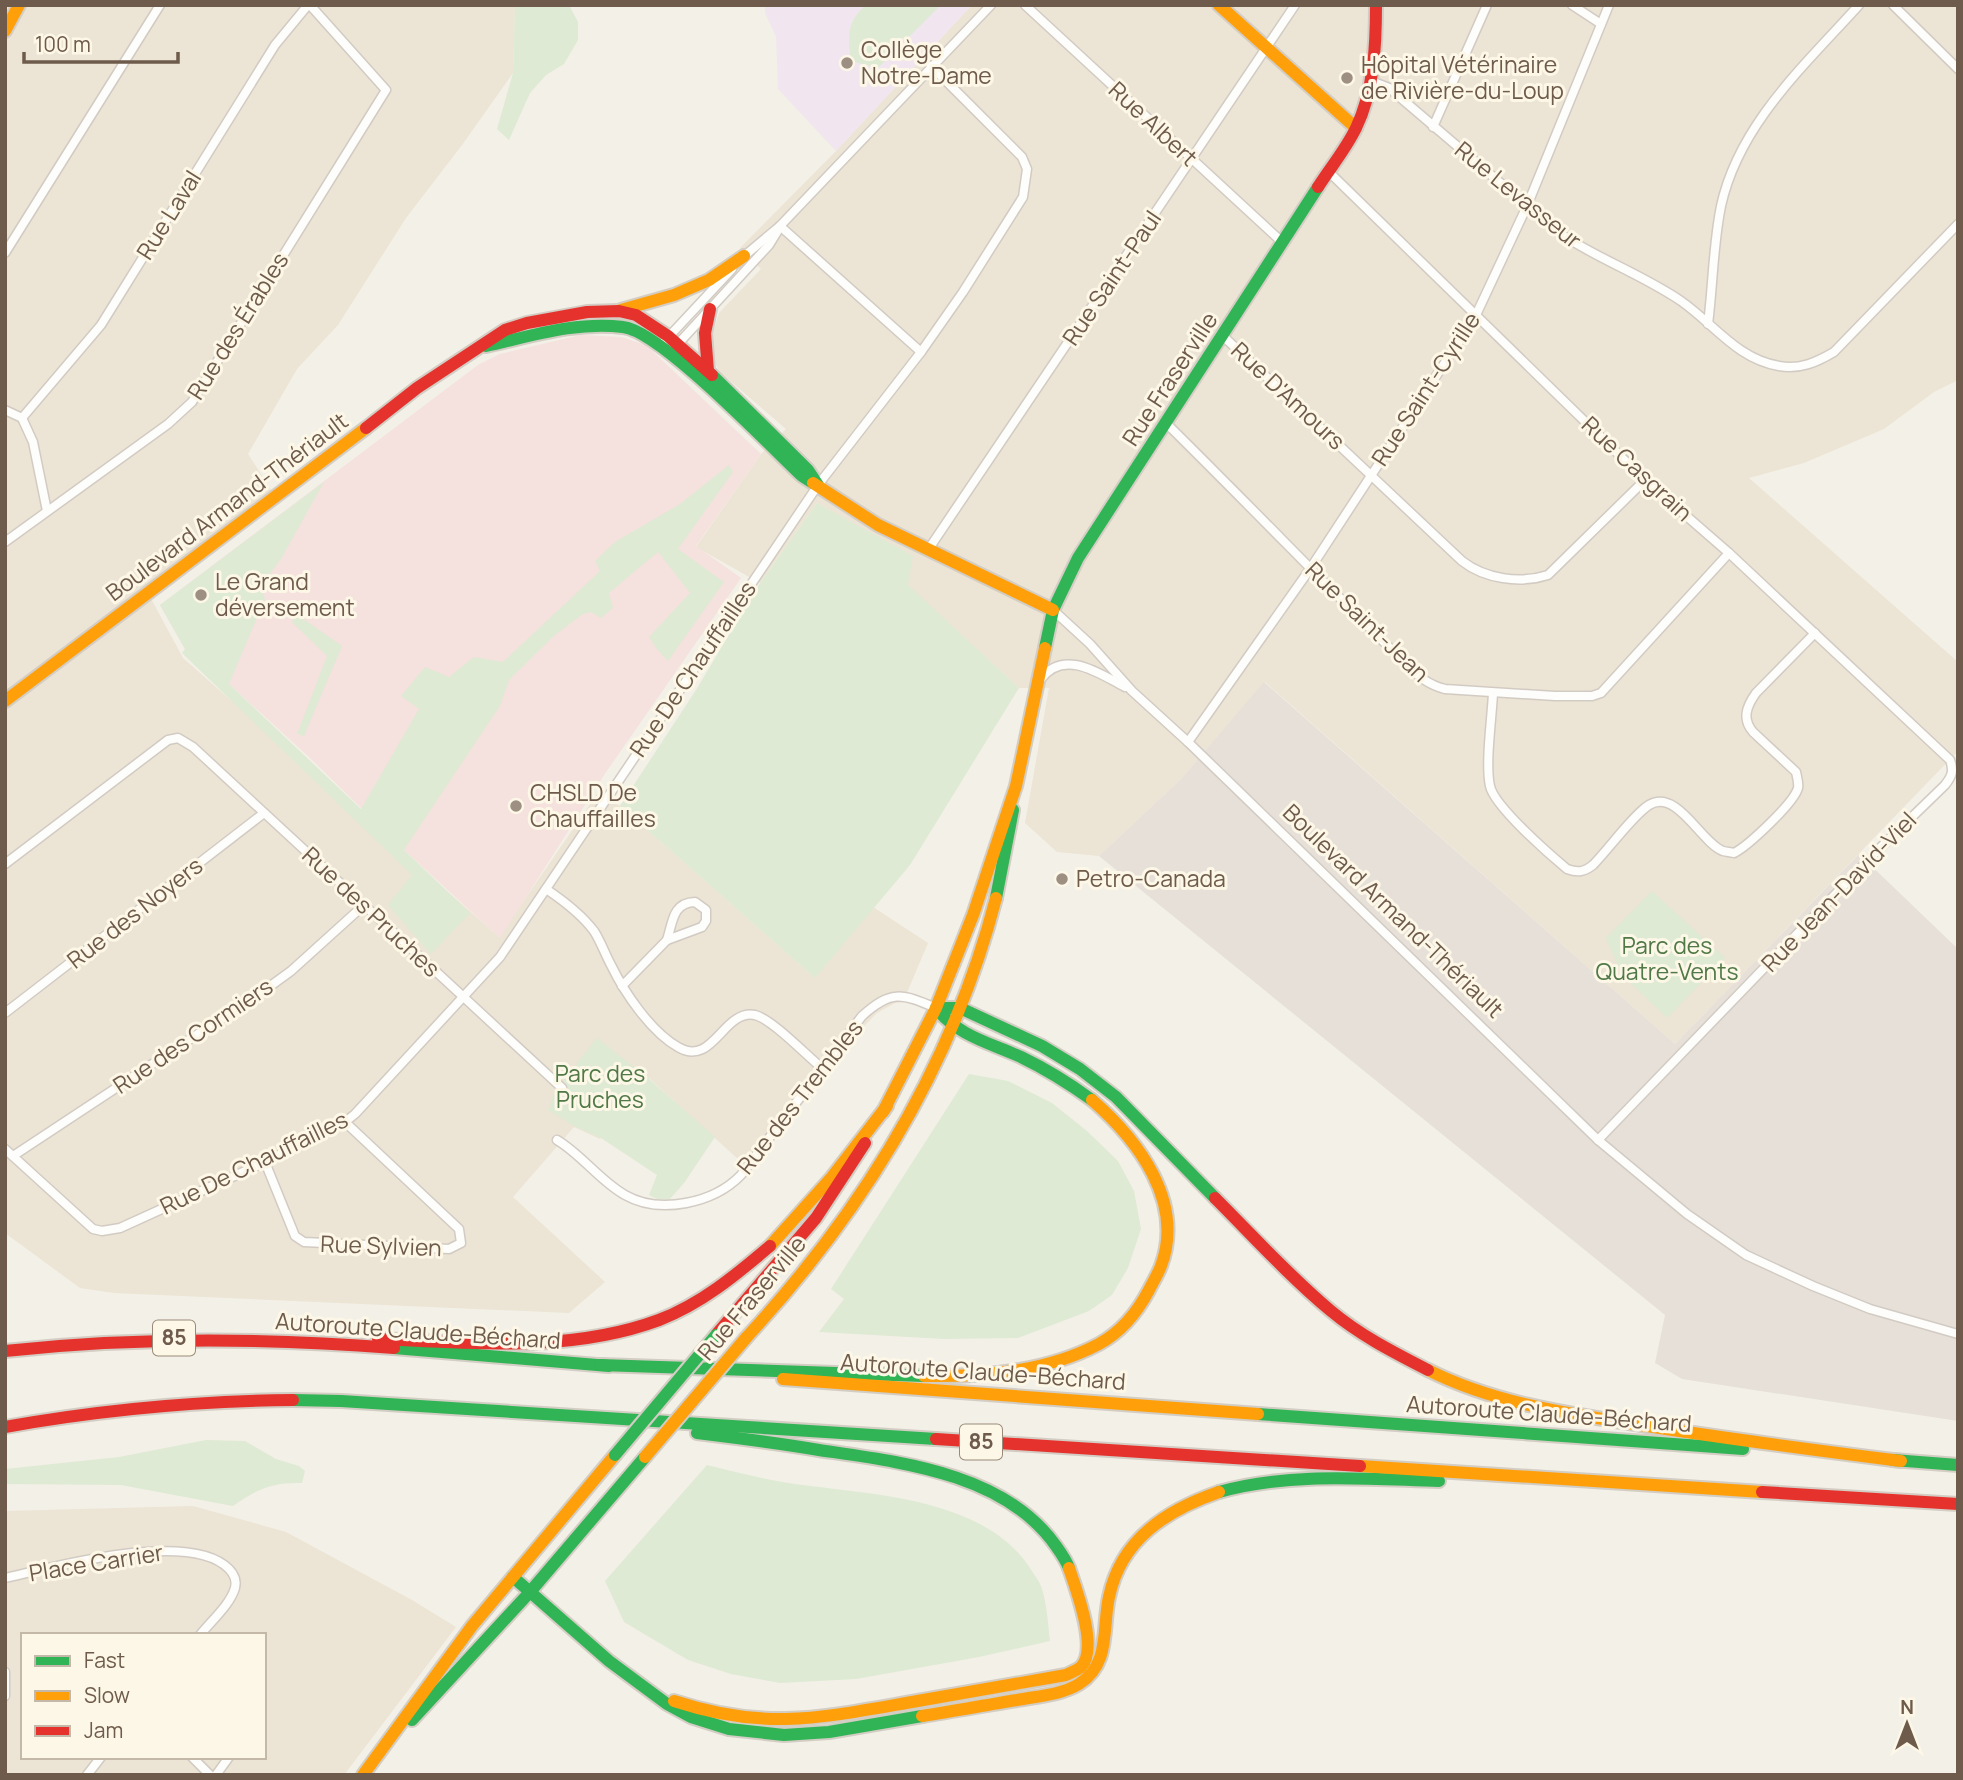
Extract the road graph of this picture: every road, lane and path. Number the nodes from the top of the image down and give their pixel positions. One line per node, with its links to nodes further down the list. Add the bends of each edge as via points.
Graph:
1 (19, 5): 15 (main road)
2 (160, 5): 28 (street)
3 (309, 5): 40 (street, Rue Laval, via 275,45 101,325); 45 (street, Rue des Érables, via 386,89 192,402)
4 (991, 5): 17 (street)
5 (1024, 5): 22 (street, Rue Albert)
6 (1219, 5): 16 (main road)
7 (1295, 5): 16 (street, Rue Saint-Paul)
8 (1376, 5): 19 (main road, Rue Fraserville)
9 (1487, 5): 20 (street)
10 (1572, 5): 14 (street)
11 (1609, 5): 14 (street, Rue Saint-Cyrille)
12 (1859, 5): 33 (street, via 1761,117 1743,147 1722,204)
13 (1893, 5): 18 (street)
14 (1601, 24): 24 (street, Rue Saint-Cyrille)
15 (5, 31)
16 (1267, 48): 21 (main road); 22 (street, Rue Saint-Paul)
17 (931, 66): 26 (street); 37 (street, Rue De Chauffailles, via 1022,156 1027,169 1023,197)
18 (1958, 69)
19 (1371, 81): 20 (street, Rue Levasseur, via 1389,88); 21 (main road, Rue Fraserville)
20 (1433, 127): 24 (street, Rue Levasseur)
21 (1356, 128): 23 (main road, Rue Fraserville)
22 (1192, 160): 27 (street, Rue Albert); 47 (street, Rue Saint-Paul)
23 (1329, 172): 27 (main road, Rue Fraserville); 32 (street, Rue Casgrain)
24 (1527, 206): 32 (street, Rue Saint-Cyrille); 33 (street, Rue Levasseur, via 1581,248 1671,295)
25 (1958, 224): 33 (street, Rue Levasseur, via 1834,352 1815,363 1780,367 1760,360 1737,349)
26 (780, 226): 29 (street); 30 (street, via 769,245); 37 (street)
27 (1282, 242): 34 (main road, Rue Fraserville)
28 (5, 253)
29 (744, 256): 31 (main road, via 709,280); 35 (street)
30 (710, 309): 35 (street); 38 (main road, via 705,333)
31 (620, 311): 35 (main road, Boulevard Armand-Thériault, via 636,315); 36 (main road, Boulevard Armand-Thériault, via 527,323)
32 (1476, 315): 42 (street, Rue Saint-Cyrille); 43 (street, Rue Casgrain)
33 (1708, 324)
34 (1223, 336): 41 (main road, Rue Fraserville); 42 (street, Rue D'Amours)
35 (669, 345): 36 (main road, Boulevard Armand-Thériault, via 642,332 607,325 554,330); 38 (main road, Boulevard Armand-Thériault); 44 (main road, Boulevard Armand-Thériault, via 802,476)
36 (475, 348): 55 (main road, Boulevard Armand-Thériault)
37 (921, 352): 44 (street, Rue De Chauffailles)
38 (708, 371): 44 (main road, Boulevard Armand-Thériault)
39 (5, 410): 40 (street)
40 (22, 418): 45 (street, via 33,442)
41 (1166, 423): 49 (street, Rue Saint-Jean); 50 (main road, Rue Fraserville, via 1078,558)
42 (1371, 475): 43 (street, Rue D'Amours, via 1474,570 1504,578 1548,575); 49 (street, Rue Saint-Cyrille)
43 (1645, 480): 48 (street, Rue Casgrain)
44 (818, 485): 47 (main road, Boulevard Armand-Thériault, via 851,509); 61 (street, Rue De Chauffailles)
45 (47, 511): 46 (street, Rue des Érables)
46 (5, 542)
47 (929, 550): 50 (main road, Boulevard Armand-Thériault)
48 (1729, 553): 51 (street, Rue Casgrain); 54 (street, Rue Saint-Jean, via 1601,693)
49 (1310, 569): 54 (street, Rue Saint-Jean, via 1421,678 1445,689); 56 (street, Rue Saint-Cyrille)
50 (1053, 610): 52 (main road, Rue Fraserville); 53 (street, Boulevard Armand-Thériault)
51 (1815, 633): 54 (street, via 1756,693 1745,714 1753,732 1796,772 1798,790 1751,842 1734,853 1714,846 1670,803 1658,802 1649,805 1585,871 1567,869 1492,793); 57 (street, Rue Casgrain)
52 (1037, 685): 53 (street, via 1045,673 1070,664 1091,668); 58 (main road, Rue Fraserville)
53 (1132, 691): 56 (street, Boulevard Armand-Thériault)
54 (1493, 693)
55 (5, 701)
56 (1188, 742): 75 (street, Boulevard Armand-Thériault)
57 (1950, 760): 75 (street, Rue Jean-David-Viel, via 1953,768 1945,785)
58 (1016, 786): 66 (main road, Rue Fraserville); 67 (main road, Rue Fraserville, via 1003,871)
59 (264, 813): 60 (street, Rue des Pruches, via 178,738 168,740); 62 (street, Rue des Pruches); 68 (street, Rue des Noyers)
60 (5, 864)
61 (546, 889): 64 (street, via 595,933); 65 (street, Rue De Chauffailles, via 500,957)
62 (364, 905): 65 (street, Rue des Pruches); 77 (street, Rue des Cormiers, via 269,988)
63 (667, 940): 63 (street, via 674,912 688,902 701,904 707,915 702,927); 64 (street)
64 (622, 986): 70 (street, via 679,1048 701,1049 734,1019 755,1015 771,1023)
65 (463, 998): 71 (street, Rue des Pruches); 73 (street, Rue De Chauffailles)
66 (936, 1008): 67 (main road); 69 (main road); 70 (street, Rue des Trembles, via 901,996 883,999 862,1016); 72 (main road, Rue Fraserville)
67 (960, 1008): 69 (main road, Rue Fraserville); 85 (main road, via 1038,1043 1088,1073 1317,1299 1401,1357 1469,1387 1541,1408)
68 (5, 1013)
69 (952, 1027): 82 (main road, via 1076,1088 1107,1113 1147,1161 1164,1201 1166,1244 1158,1277 1131,1319 1105,1341 1079,1354 1023,1370 981,1374); 91 (main road, Rue Fraserville, bridge, via 910,1115 860,1196 800,1277)
70 (822, 1069): 74 (street, Rue des Trembles, via 741,1175 706,1198 674,1204 626,1196)
71 (562, 1088)
72 (887, 1106): 80 (main road, via 825,1187 772,1245 700,1300 638,1328 595,1337 526,1342 276,1334); 89 (main road, Rue Fraserville, bridge, via 816,1218)
73 (345, 1122): 78 (street, Rue De Chauffailles); 78 (street, Rue Sylvien, via 458,1229 461,1243 457,1247 304,1242 295,1236)
74 (557, 1140)
75 (1598, 1140): 79 (street, Boulevard Armand-Thériault, via 1687,1214 1746,1255 1870,1310)
76 (5, 1149): 77 (street)
77 (13, 1156): 78 (street, Rue De Chauffailles, via 93,1229 111,1230)
78 (265, 1162)
79 (1958, 1334)
80 (172, 1338): 81 (main road, Autoroute Claude-Béchard / 85); 82 (main road, Autoroute Claude-Béchard / 85, via 342,1345)
81 (5, 1351)
82 (600, 1365): 85 (main road, Autoroute Claude-Béchard / 85)
83 (536, 1414): 84 (main road, 85, via 341,1401 238,1400 140,1406); 87 (main road, 85); 94 (main road, via 805,1447 963,1480 1017,1507 1042,1527 1069,1564 1080,1596 1086,1659 1078,1670 1066,1675 795,1721 734,1718)
84 (5, 1427)
85 (1901, 1461): 86 (main road, Autoroute Claude-Béchard / 85)
86 (1958, 1465)
87 (1716, 1489): 88 (main road, 85); 94 (main road, via 1355,1479 1234,1489 1173,1511 1129,1550 1113,1581 1099,1664 1089,1678 1072,1688 857,1728 784,1735 705,1723 678,1712)
88 (1958, 1504)
89 (513, 1577): 91 (main road); 96 (main road, Rue Fraserville)
90 (5, 1578): 92 (street, Place Carrier, via 136,1553 206,1556 228,1568 236,1583 228,1601)
91 (530, 1592): 94 (main road); 96 (main road, Rue Fraserville)
92 (202, 1633)
93 (5, 1672): 95 (street)
94 (653, 1693)
95 (5, 1696)
96 (377, 1756): 103 (main road, Rue Fraserville)
97 (99, 1759): 100 (street)
98 (194, 1759): 101 (street)
99 (228, 1759): 102 (street)
100 (87, 1775)
101 (210, 1775)
102 (216, 1775)
103 (363, 1775)

